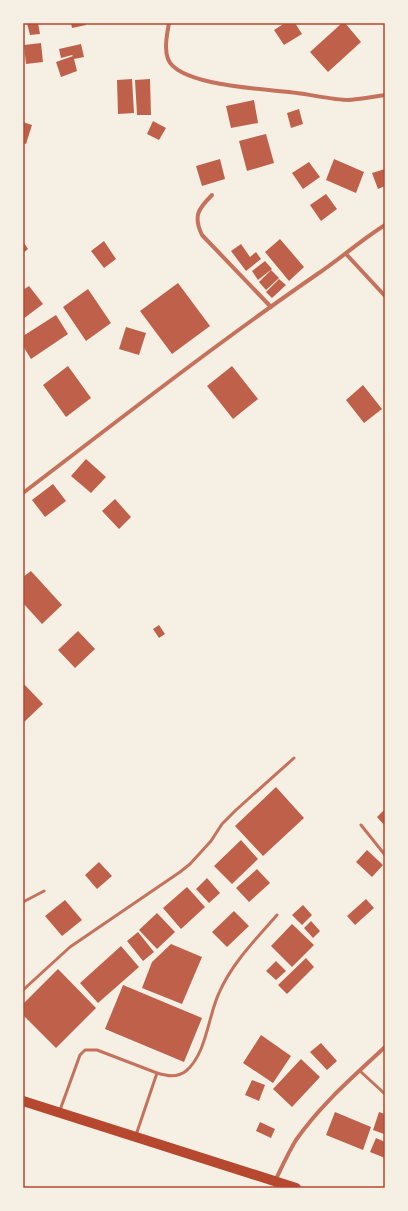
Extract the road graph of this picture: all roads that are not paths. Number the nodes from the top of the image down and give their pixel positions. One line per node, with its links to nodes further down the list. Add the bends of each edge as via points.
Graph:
1 (169, 23): 2 (street, via 168,60 175,68 192,77 221,85 348,100)
2 (385, 95)
3 (212, 195): 7 (street, via 198,213 197,219 202,235)
4 (385, 225): 5 (street)
5 (346, 254): 6 (street); 7 (street)
6 (385, 296)
7 (271, 307): 8 (street, via 238,329)
8 (23, 493)
9 (294, 758): 15 (lane, via 222,824 190,864 70,947)
10 (361, 825): 11 (lane)
11 (385, 855)
12 (44, 891): 13 (lane)
13 (23, 902)
14 (277, 915): 18 (lane, via 235,964 219,993 195,1060 186,1071 170,1077)
15 (23, 990)
16 (385, 1047): 17 (street)
17 (360, 1071): 19 (lane); 23 (street, via 309,1123)
18 (157, 1072): 21 (lane, via 97,1050 85,1050 80,1056); 22 (lane)
19 (385, 1094)
20 (23, 1101): 21 (main road)
21 (59, 1113): 22 (main road)
22 (136, 1137): 23 (main road)
23 (274, 1181): 24 (main road)
24 (296, 1188)

